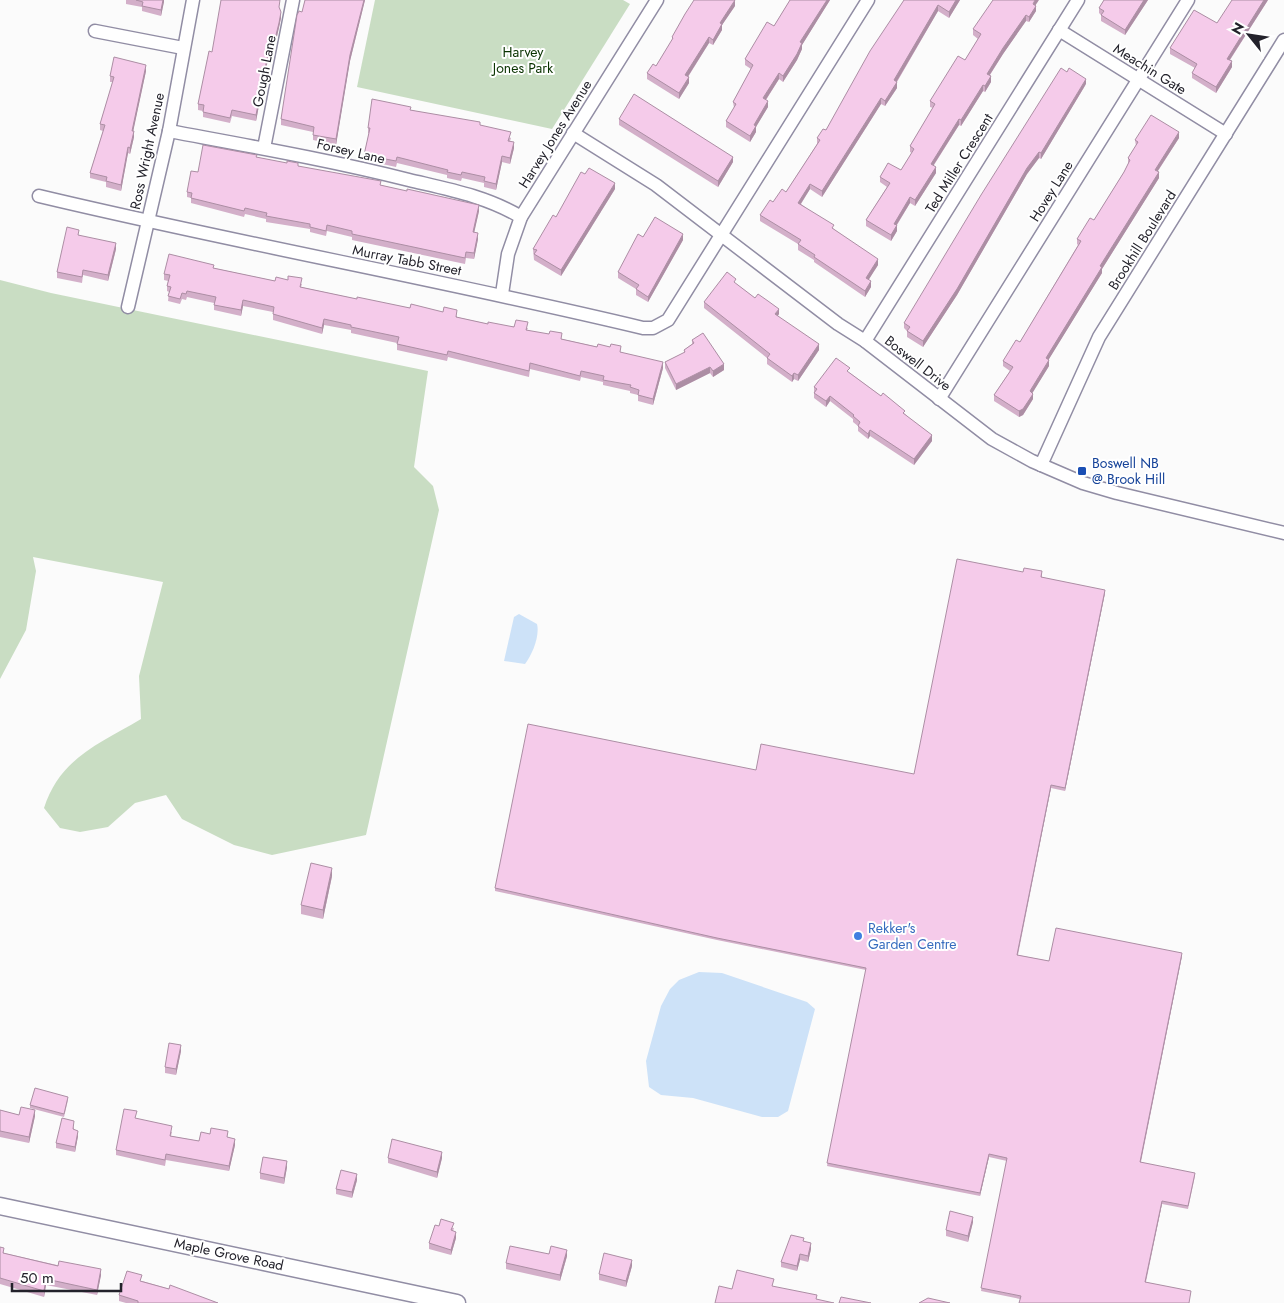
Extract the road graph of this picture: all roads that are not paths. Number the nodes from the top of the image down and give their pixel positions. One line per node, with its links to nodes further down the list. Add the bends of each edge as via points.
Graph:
1 (193, 0): 10 (street, Ross Wright Avenue)
2 (293, 0): 15 (street, Gough Lane)
3 (656, 0): 13 (street, Harvey Jones Avenue)
4 (868, 0): 19 (street)
5 (1078, 0): 7 (street, Ted Miller Crescent)
6 (1188, 0): 11 (street, Hovey Lane)
7 (1059, 30): 11 (street, Meachin Gate); 22 (street, Ted Miller Crescent)
8 (95, 31): 10 (street)
9 (1284, 40): 14 (street, Brookhill Boulevard)
10 (183, 48): 12 (street, Ross Wright Avenue)
11 (1139, 79): 14 (street, Meachin Gate); 23 (street, Hovey Lane)
12 (169, 130): 15 (street, Forsey Lane); 18 (street, Ross Wright Avenue)
13 (573, 134): 17 (street, Harvey Jones Avenue); 19 (street, Boswell Drive, via 650,181)
14 (1226, 134): 24 (street, Brookhill Boulevard, via 1100,337)
15 (264, 148): 17 (street, Forsey Lane, via 339,162 480,198)
16 (39, 196): 18 (street, Murray Tabb Street)
17 (521, 217): 20 (street, Harvey Jones Avenue, via 508,254)
18 (147, 222): 20 (street, Murray Tabb Street); 21 (street, Ross Wright Avenue)
19 (721, 235): 20 (street, Murray Tabb Street, via 668,320 653,328); 22 (street, Boswell Drive, via 838,324)
20 (502, 294)
21 (128, 307)
22 (866, 341): 23 (street, Boswell Drive)
23 (940, 399): 24 (street, Boswell Drive, via 992,439)
24 (1042, 465): 25 (street, Boswell Drive, via 1083,483 1117,493)
25 (1284, 533)
26 (0, 1206): 27 (street, Maple Grove Road)
27 (458, 1303)

